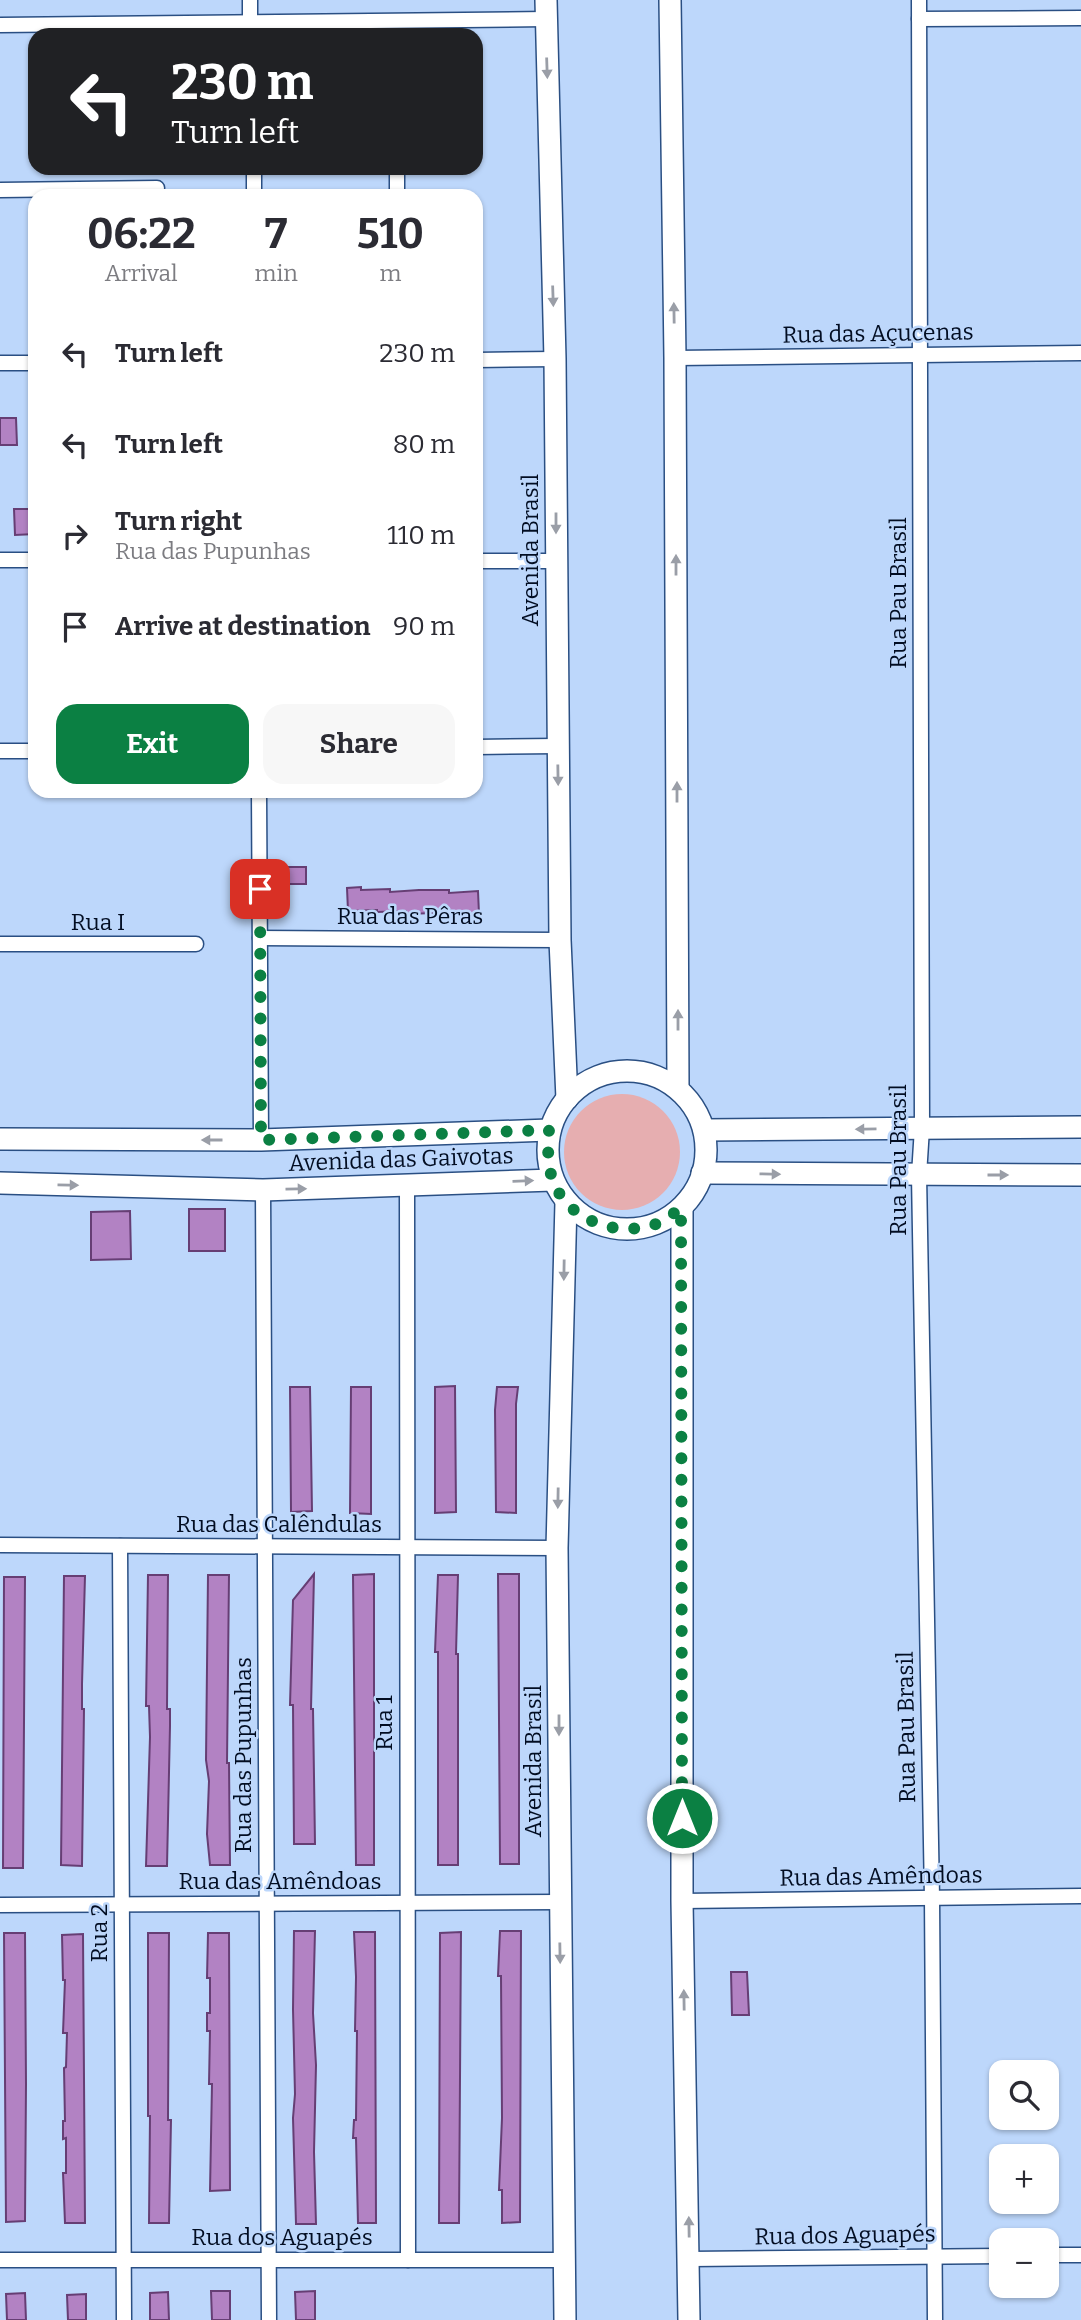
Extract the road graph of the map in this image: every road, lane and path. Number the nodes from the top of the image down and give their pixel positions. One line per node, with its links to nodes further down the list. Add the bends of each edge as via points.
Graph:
1 (250, 0): 9 (street)
2 (670, 0): 17 (street, one-way to 2)
3 (919, 0): 5 (street, Rua Pau Brasil)
4 (546, 10): 10 (street); 18 (street, Avenida Brasil, one-way to 18)
5 (919, 19): 6 (street); 16 (street, Rua Pau Brasil)
6 (1081, 19)
7 (0, 24): 8 (street)
8 (200, 28)
9 (250, 28)
10 (398, 28)
11 (158, 188): 12 (street)
12 (79, 189)
13 (0, 190): 14 (street)
14 (28, 190)
15 (1081, 353): 16 (street, Rua das Açucenas)
16 (920, 355): 17 (street, Rua das Açucenas); 38 (street, Rua Pau Brasil)
17 (675, 358): 35 (street, one-way to 17)
18 (555, 359): 19 (street); 25 (street, Avenida Brasil, one-way to 25)
19 (483, 360)
20 (0, 363): 21 (street)
21 (28, 363)
22 (0, 560): 23 (street)
23 (28, 560)
24 (483, 561): 25 (street)
25 (556, 561): 26 (street, Avenida Brasil)
26 (557, 746): 27 (street); 32 (street, Avenida Brasil, one-way to 32)
27 (483, 747)
28 (0, 751): 29 (street)
29 (28, 751)
30 (259, 798): 31 (street)
31 (260, 938): 32 (street, Rua das Pêras); 42 (street)
32 (560, 940): 36 (street, Avenida Brasil)
33 (0, 944): 34 (street, Rua I)
34 (196, 944)
35 (678, 1088): 36 (street, via 654,1075 628,1070 601,1074); 40 (street)
36 (567, 1099): 39 (street)
37 (1081, 1127): 38 (street)
38 (922, 1128): 40 (street, one-way to 40); 44 (street, Rua Pau Brasil)
39 (549, 1130): 42 (street, Avenida das Gaivotas); 46 (street, via 547,1155)
40 (705, 1130): 43 (street)
41 (0, 1139): 42 (street, Avenida das Gaivotas, one-way to 41)
42 (261, 1140)
43 (702, 1173): 44 (street, one-way to 44); 51 (street)
44 (919, 1175): 45 (street, one-way to 45); 58 (street, Rua Pau Brasil)
45 (1081, 1175)
46 (553, 1180): 48 (street, Avenida das Gaivotas, one-way to 46); 50 (street)
47 (0, 1183): 49 (street, Avenida das Gaivotas, one-way to 49)
48 (407, 1186): 49 (street, Avenida das Gaivotas, one-way to 48); 55 (street, Rua 1)
49 (264, 1190): 54 (street, Rua das Pupunhas)
50 (566, 1202): 51 (street, via 586,1219 609,1228 635,1229 660,1222); 56 (street, Avenida Brasil, one-way to 56)
51 (681, 1208): 59 (street)
52 (0, 1545): 53 (street, Rua das Calêndulas)
53 (120, 1546): 54 (street, Rua das Calêndulas); 64 (street, Rua 2)
54 (265, 1546): 55 (street, Rua das Calêndulas); 62 (street, Rua das Pupunhas)
55 (407, 1547): 56 (street, Rua das Calêndulas); 61 (street, Rua 1)
56 (557, 1548): 60 (street, Avenida Brasil, one-way to 60)
57 (1081, 1896): 58 (street, Rua das Amêndoas)
58 (932, 1898): 59 (street, Rua das Amêndoas); 67 (street, Rua Pau Brasil)
59 (682, 1901): 70 (street, one-way to 59)
60 (560, 1902): 61 (street, Rua das Amêndoas); 74 (street, Avenida Brasil, one-way to 74)
61 (407, 1903): 62 (street, Rua das Amêndoas); 73 (street, Rua 1)
62 (267, 1904): 64 (street, Rua das Amêndoas); 72 (street, Rua das Pupunhas)
63 (0, 1905): 64 (street, Rua das Amêndoas)
64 (122, 1905): 69 (street, Rua 2)
65 (1059, 2255): 66 (street)
66 (1081, 2255)
67 (935, 2256): 68 (street, Rua dos Aguapés); 70 (street, Rua dos Aguapés); 79 (street, Rua Pau Brasil)
68 (989, 2256)
69 (124, 2259): 71 (street, Rua dos Aguapés); 72 (street, Rua dos Aguapés); 75 (street, Rua 2)
70 (690, 2259): 78 (street)
71 (0, 2260)
72 (269, 2260): 73 (street, Rua dos Aguapés); 76 (street, Rua das Pupunhas)
73 (408, 2260): 74 (street, Rua dos Aguapés)
74 (563, 2260): 77 (street, Avenida Brasil)
75 (124, 2320)
76 (269, 2320)
77 (565, 2320)
78 (690, 2320)
79 (936, 2320)

